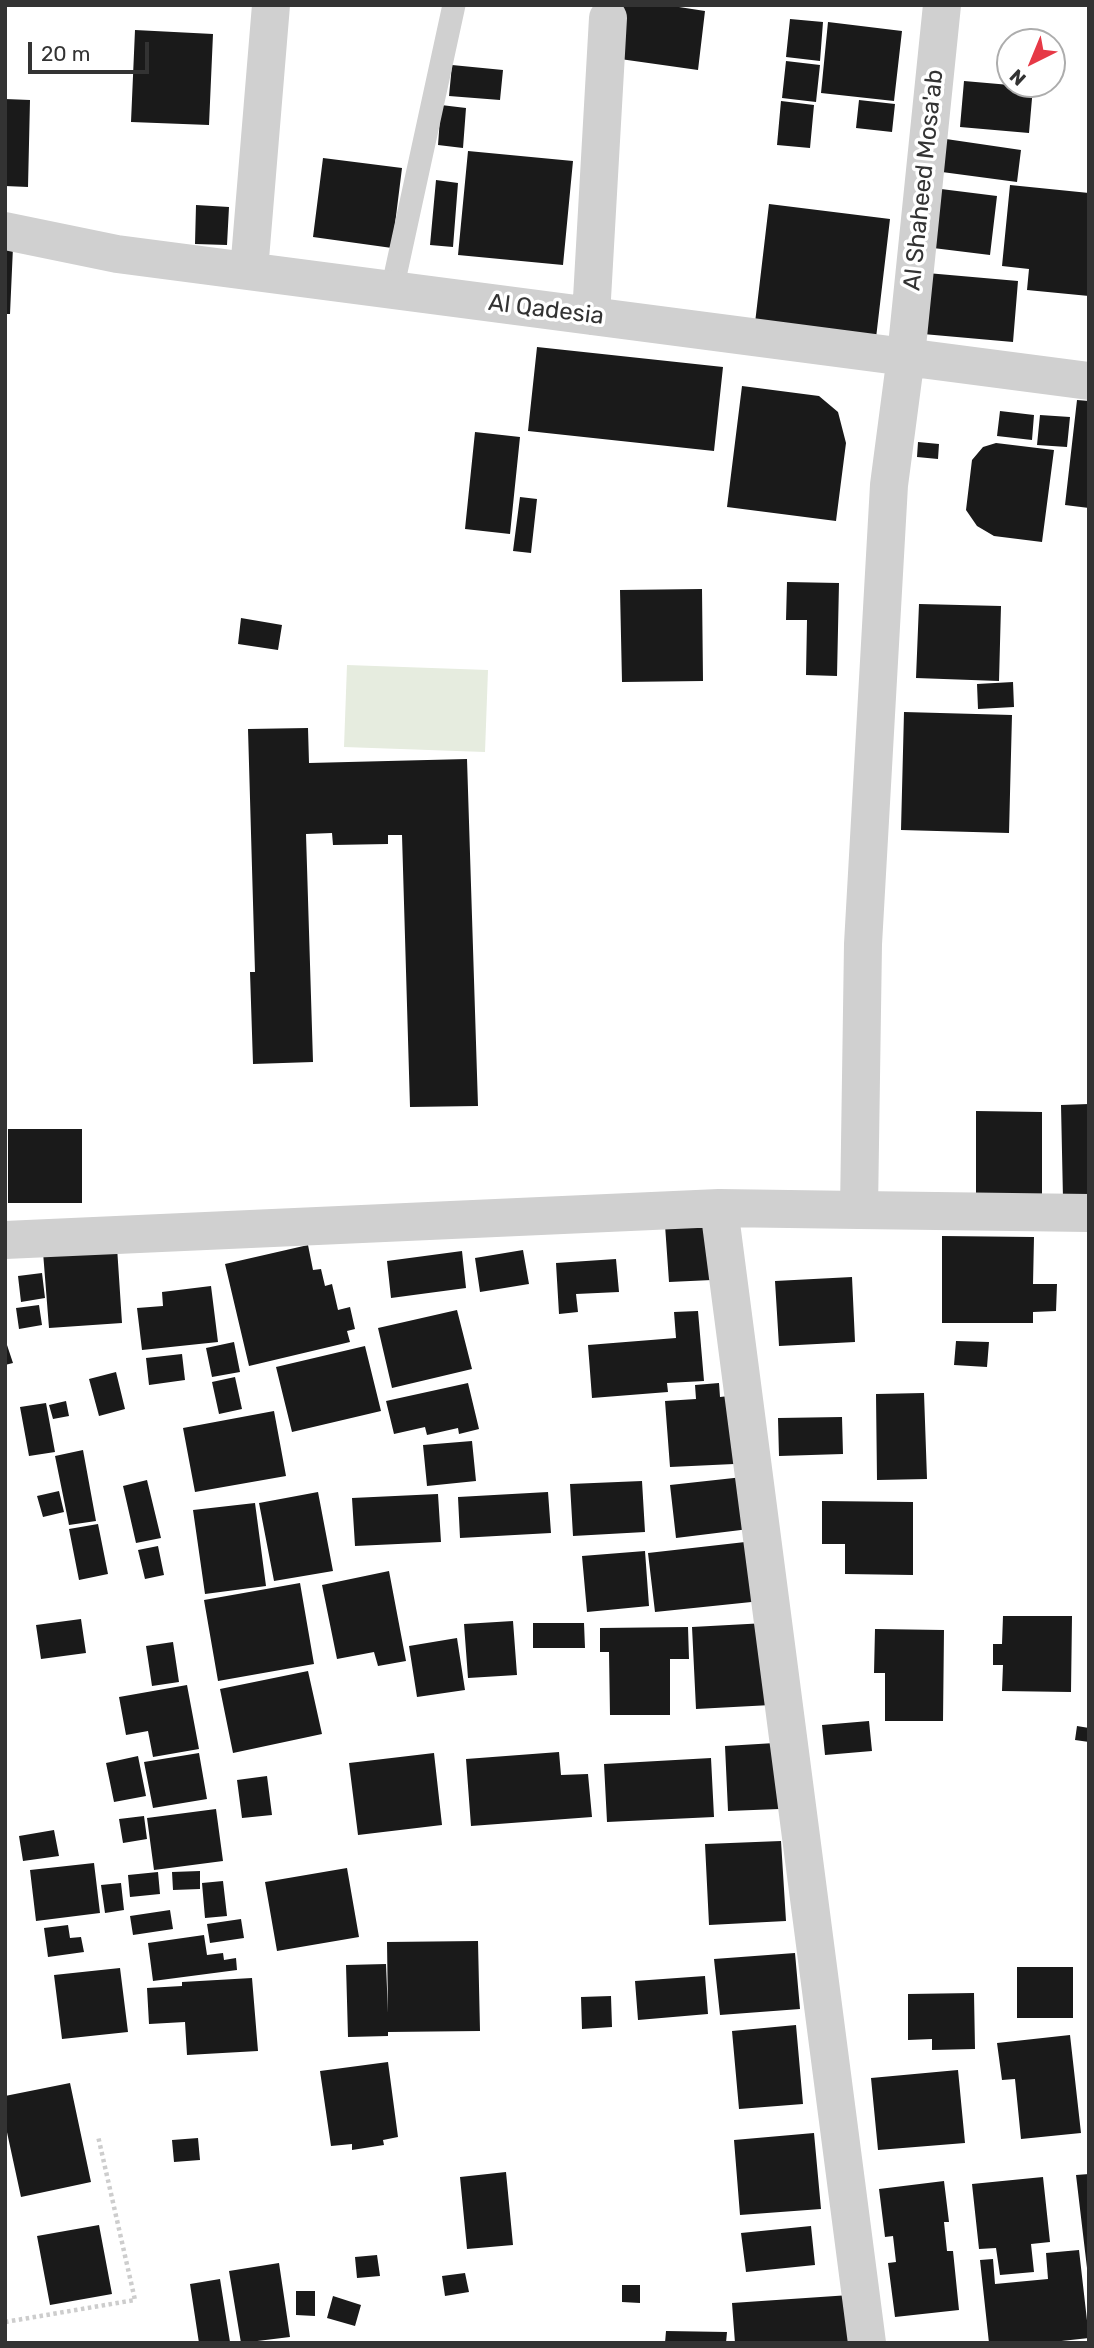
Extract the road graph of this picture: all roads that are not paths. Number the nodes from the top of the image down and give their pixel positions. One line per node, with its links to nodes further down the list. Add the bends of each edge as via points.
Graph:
1 (271, 5): 6 (street)
2 (454, 5): 7 (lane)
3 (942, 5): 9 (street, Al Shaheed Mosa'ab)
4 (608, 19): 8 (street)
5 (5, 231): 6 (street, Al Qadesia, via 117,254)
6 (249, 271): 7 (street, Al Qadesia)
7 (392, 290): 8 (street, Al Qadesia)
8 (591, 316): 9 (street, Al Qadesia)
9 (906, 356): 10 (street, Al Qadesia); 12 (street, Al Shaheed Mosa'ab, via 889,485 864,930)
10 (1089, 382)
11 (719, 1208): 12 (street); 14 (street); 15 (street)
12 (859, 1210): 13 (street)
13 (1089, 1213)
14 (5, 1240)
15 (867, 2343)

